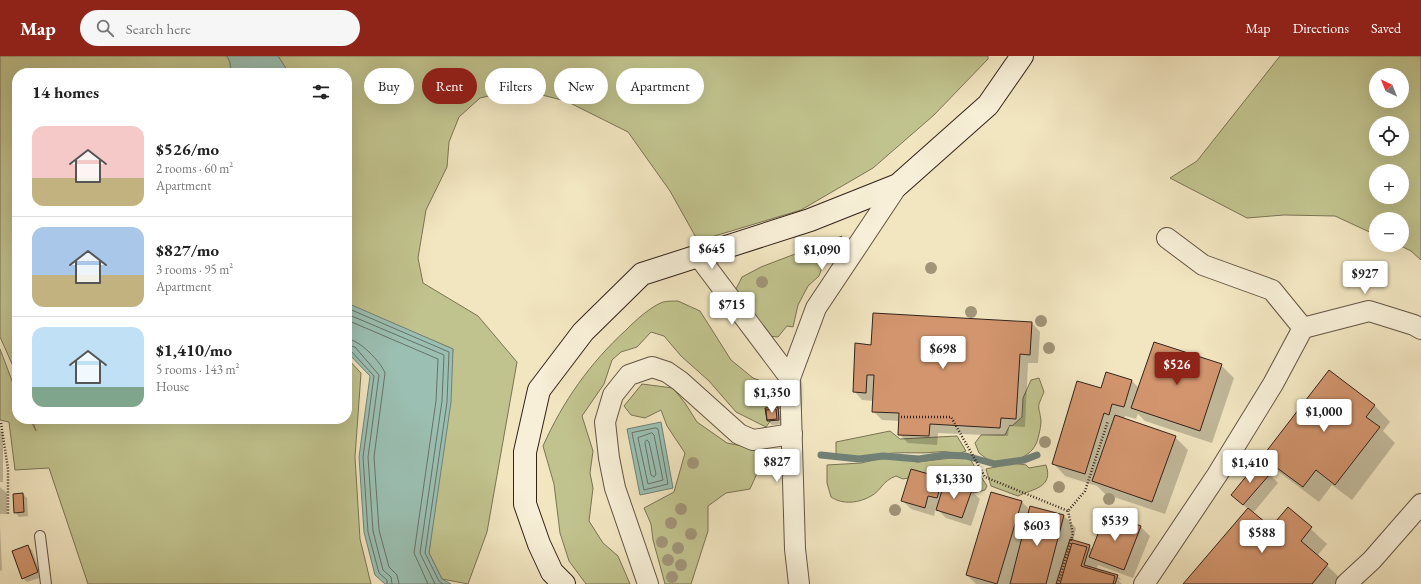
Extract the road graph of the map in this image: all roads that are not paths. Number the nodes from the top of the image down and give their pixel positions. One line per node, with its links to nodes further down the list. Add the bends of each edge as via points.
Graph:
1 (1022, 56): 2 (street, via 988,105)
2 (898, 186): 4 (street, via 810,220); 7 (street, via 816,308)
3 (1166, 238): 5 (street, via 1203,265 1272,290)
4 (698, 256): 7 (street); 12 (street, via 642,274 583,332 539,390 525,452 526,504 539,544 552,572)
5 (1303, 328): 6 (street, via 1370,311); 15 (street, via 1269,391 1217,475)
6 (1421, 329)
7 (790, 378): 8 (street)
8 (792, 434): 13 (street, via 753,440 739,434 680,381 666,372 652,367 629,375 613,395 606,422 609,458 615,488); 14 (street, via 795,549)
9 (1421, 504): 16 (street, via 1372,560)
10 (40, 536): 11 (lane)
11 (46, 584)
12 (564, 584)
13 (648, 584)
14 (799, 584)
15 (1144, 584)
16 (1346, 584)

